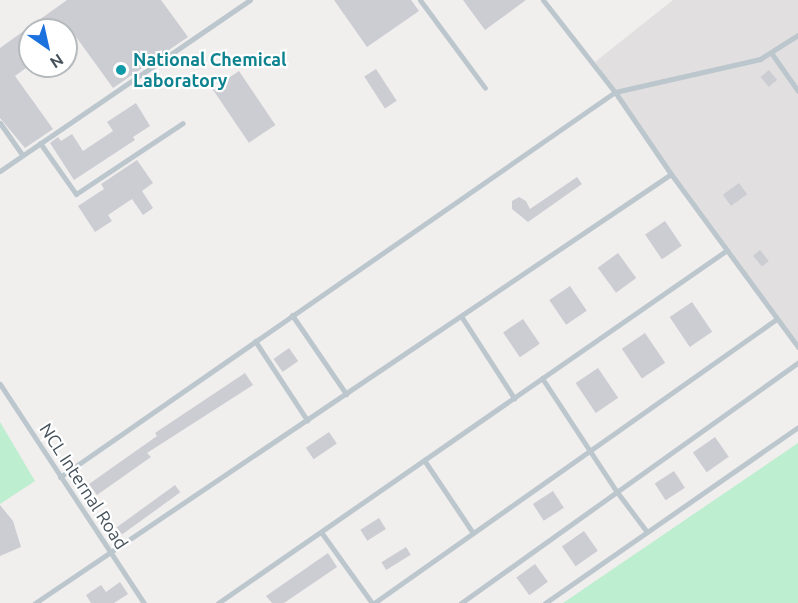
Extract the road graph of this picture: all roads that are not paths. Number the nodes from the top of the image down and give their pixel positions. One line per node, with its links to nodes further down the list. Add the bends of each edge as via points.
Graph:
1 (250, 0): 11 (lane)
2 (420, 0): 6 (lane)
3 (543, 0): 8 (lane)
4 (798, 35): 5 (lane)
5 (772, 54): 7 (lane); 8 (lane)
6 (485, 87)
7 (798, 91)
8 (615, 92): 14 (lane); 16 (lane)
9 (0, 123): 12 (lane)
10 (183, 123): 11 (lane, via 76,194)
11 (40, 143): 12 (lane)
12 (22, 155): 13 (lane)
13 (0, 171)
14 (671, 174): 15 (lane); 17 (lane)
15 (727, 250): 18 (lane); 22 (lane)
16 (292, 315): 19 (lane); 24 (lane)
17 (460, 316): 24 (lane); 25 (lane)
18 (777, 319): 20 (lane); 28 (lane)
19 (255, 341): 26 (lane); 30 (lane)
20 (798, 347)
21 (798, 363): 31 (lane)
22 (542, 378): 25 (lane); 28 (lane)
23 (0, 384): 30 (lane, NCL Internal Road)
24 (346, 394): 26 (lane)
25 (514, 398): 29 (lane)
26 (308, 420): 35 (lane)
27 (798, 427): 33 (lane)
28 (590, 451): 31 (lane); 34 (lane)
29 (424, 460): 32 (lane); 34 (lane)
30 (60, 477): 35 (lane, NCL Internal Road)
31 (617, 492): 33 (lane); 40 (lane)
32 (321, 532): 38 (lane); 39 (lane)
33 (647, 532): 41 (lane)
34 (473, 533): 39 (lane)
35 (110, 552): 36 (lane); 37 (lane, NCL Internal Road)
36 (35, 603)
37 (144, 603)
38 (218, 603)
39 (373, 603)
40 (461, 603)
41 (546, 603)

